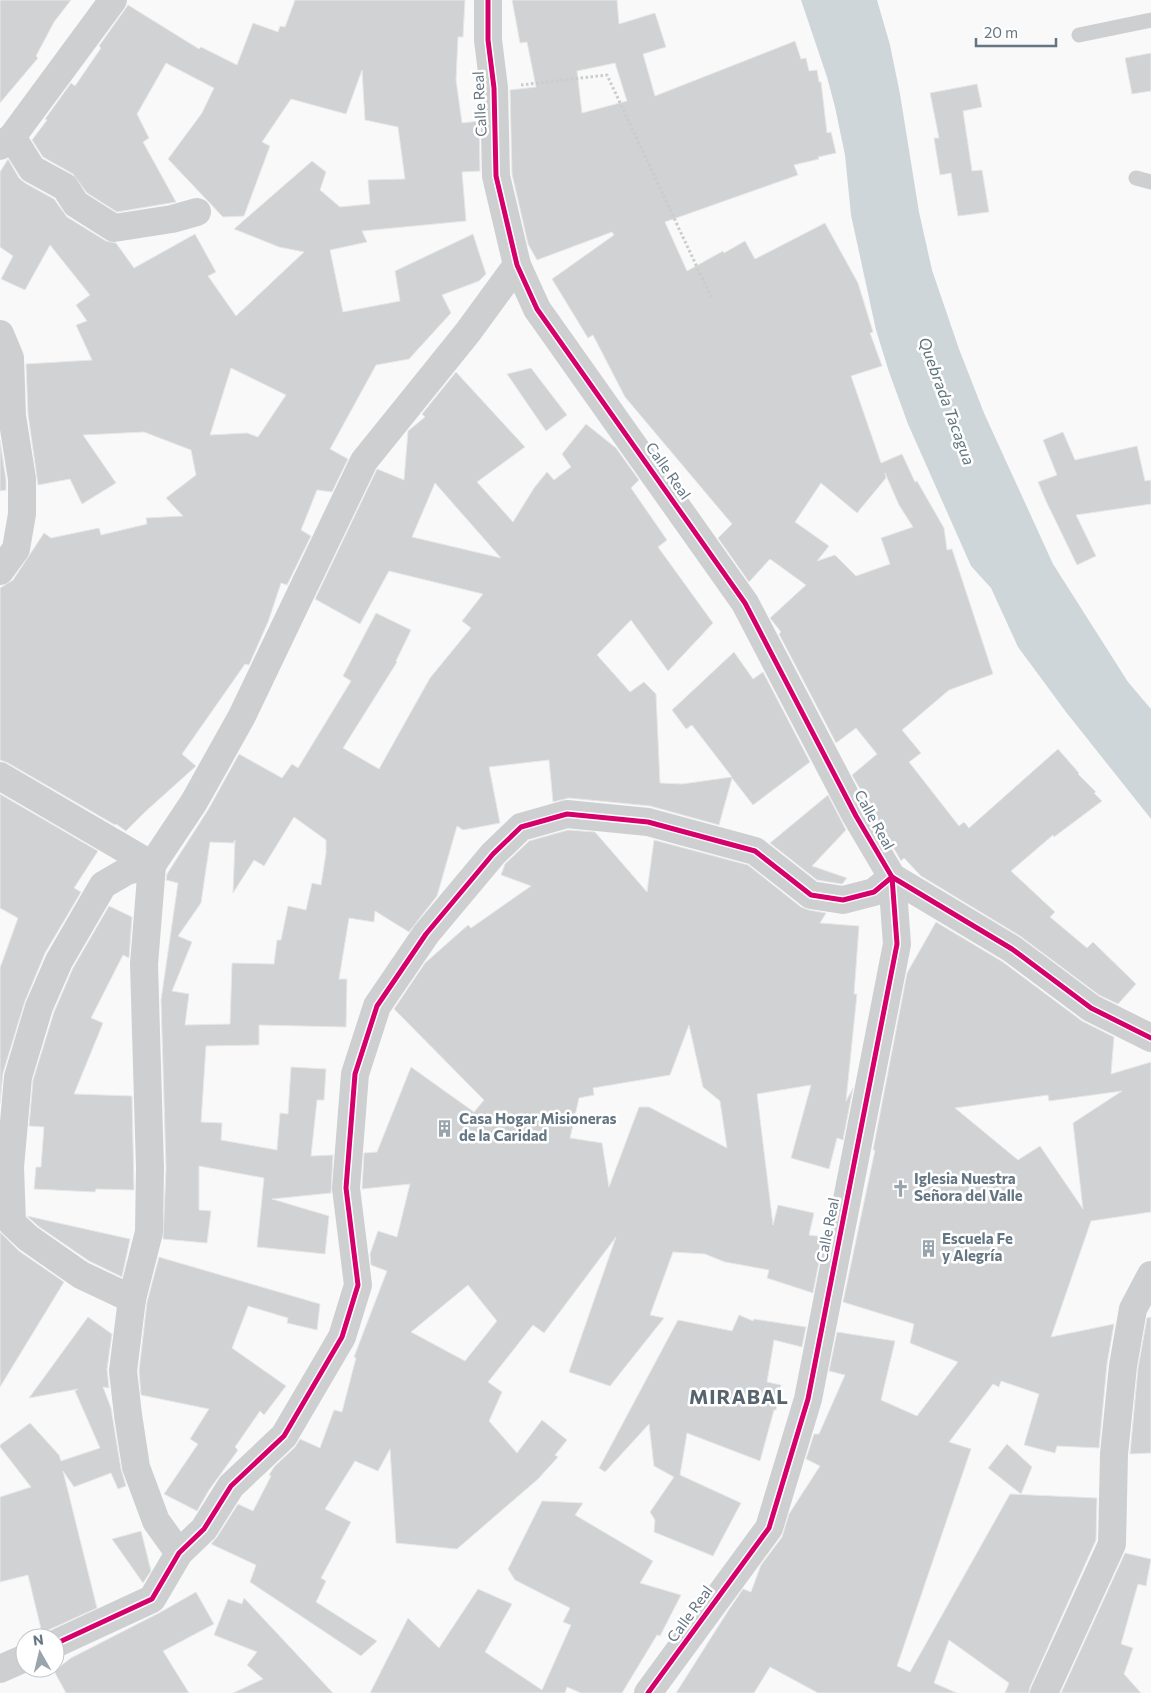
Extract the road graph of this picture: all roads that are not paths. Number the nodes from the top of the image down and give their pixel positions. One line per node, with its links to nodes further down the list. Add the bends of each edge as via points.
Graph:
1 (113, 0): 5 (street)
2 (488, 0): 9 (street, Calle Real, via 496,176)
3 (1151, 20): 4 (lane)
4 (1079, 35)
5 (6, 141): 8 (street, via 32,169 66,187 76,204 114,228)
6 (1136, 178): 7 (lane)
7 (1151, 182)
8 (197, 212)
9 (517, 265): 13 (street, via 468,332 364,461 242,716 194,802); 14 (street, Calle Real, via 537,309 746,603 856,816)
10 (0, 334): 11 (street, via 10,358 12,416 22,479 22,514 16,550)
11 (0, 571)
12 (0, 776): 13 (street)
13 (152, 865): 17 (street, via 144,964 149,1232); 17 (street, via 126,872 103,885 59,962 39,1007 18,1077 10,1167 12,1223 81,1275)
14 (892, 877): 15 (street, via 1012,949 1091,1008); 18 (street, via 874,892 843,900 811,894 755,851 648,822 567,814 521,827 493,854 426,934 377,1006 355,1074 346,1188 358,1285 342,1337 284,1436 231,1486 204,1529); 22 (street, Calle Real, via 897,944 808,1399 769,1528)
15 (1151, 1038)
16 (1151, 1275): 23 (street, via 1133,1309 1123,1366 1114,1454 1112,1544)
17 (132, 1299): 18 (street, via 123,1371 136,1467 156,1521)
18 (179, 1553): 19 (street, via 152,1599)
19 (65, 1639)
20 (15, 1662): 21 (street)
21 (0, 1669)
22 (648, 1693)
23 (1044, 1693)

